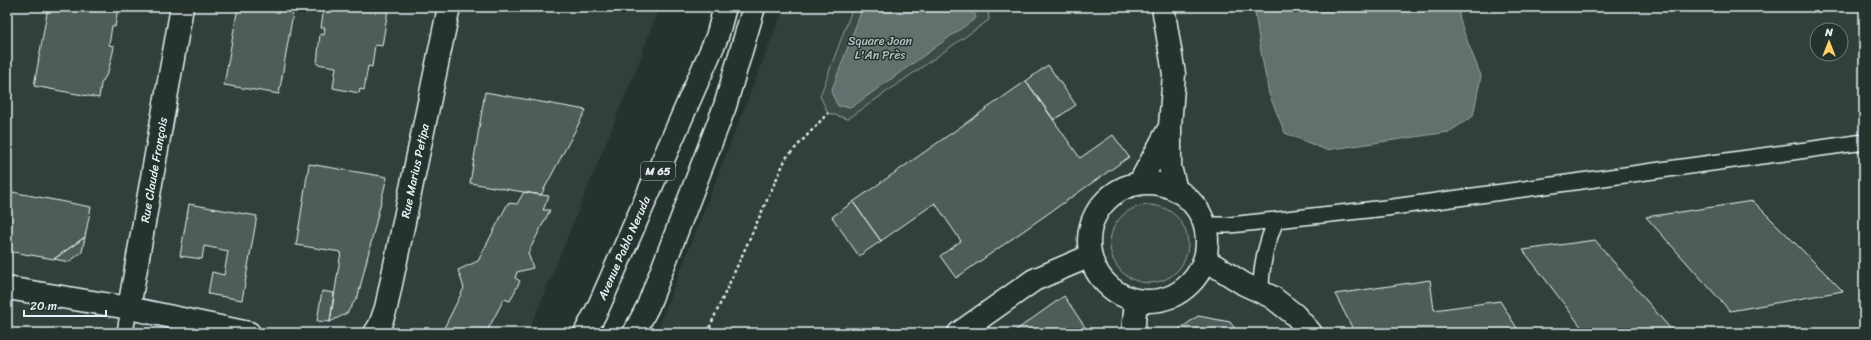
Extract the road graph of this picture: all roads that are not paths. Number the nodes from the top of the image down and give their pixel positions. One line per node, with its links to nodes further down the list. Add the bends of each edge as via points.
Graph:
1 (182, 7): 17 (street, Rue Claude François)
2 (449, 7): 20 (street, Rue Marius Petipa, via 386,308)
3 (725, 7): 21 (street, Avenue Pablo Neruda / M 65, via 717,37)
4 (754, 7): 22 (street, via 725,106 648,306)
5 (1164, 7): 6 (street, via 1174,74)
6 (1170, 126): 8 (street); 9 (street, via 1170,167)
7 (1864, 142): 10 (lane, via 1386,208)
8 (1140, 184): 9 (street, via 1162,185); 12 (street, via 1114,193 1096,213 1088,240)
9 (1176, 190): 11 (street, via 1189,199)
10 (1276, 220): 11 (lane); 15 (lane, via 1268,238 1261,267)
11 (1206, 225): 13 (street)
12 (1090, 256): 16 (street, via 1096,272 1106,286); 23 (street, via 1034,280)
13 (1206, 260): 15 (street); 16 (street, via 1198,276 1186,289 1171,298 1154,302)
14 (7, 288): 17 (street)
15 (1261, 292): 25 (street, via 1272,297 1295,315)
16 (1136, 301): 24 (street)
17 (129, 308): 18 (lane, Rue Claude François); 19 (street)
18 (125, 333)
19 (249, 333)
20 (375, 333)
21 (585, 333)
22 (634, 333)
23 (959, 333)
24 (1133, 333)
25 (1311, 333)

